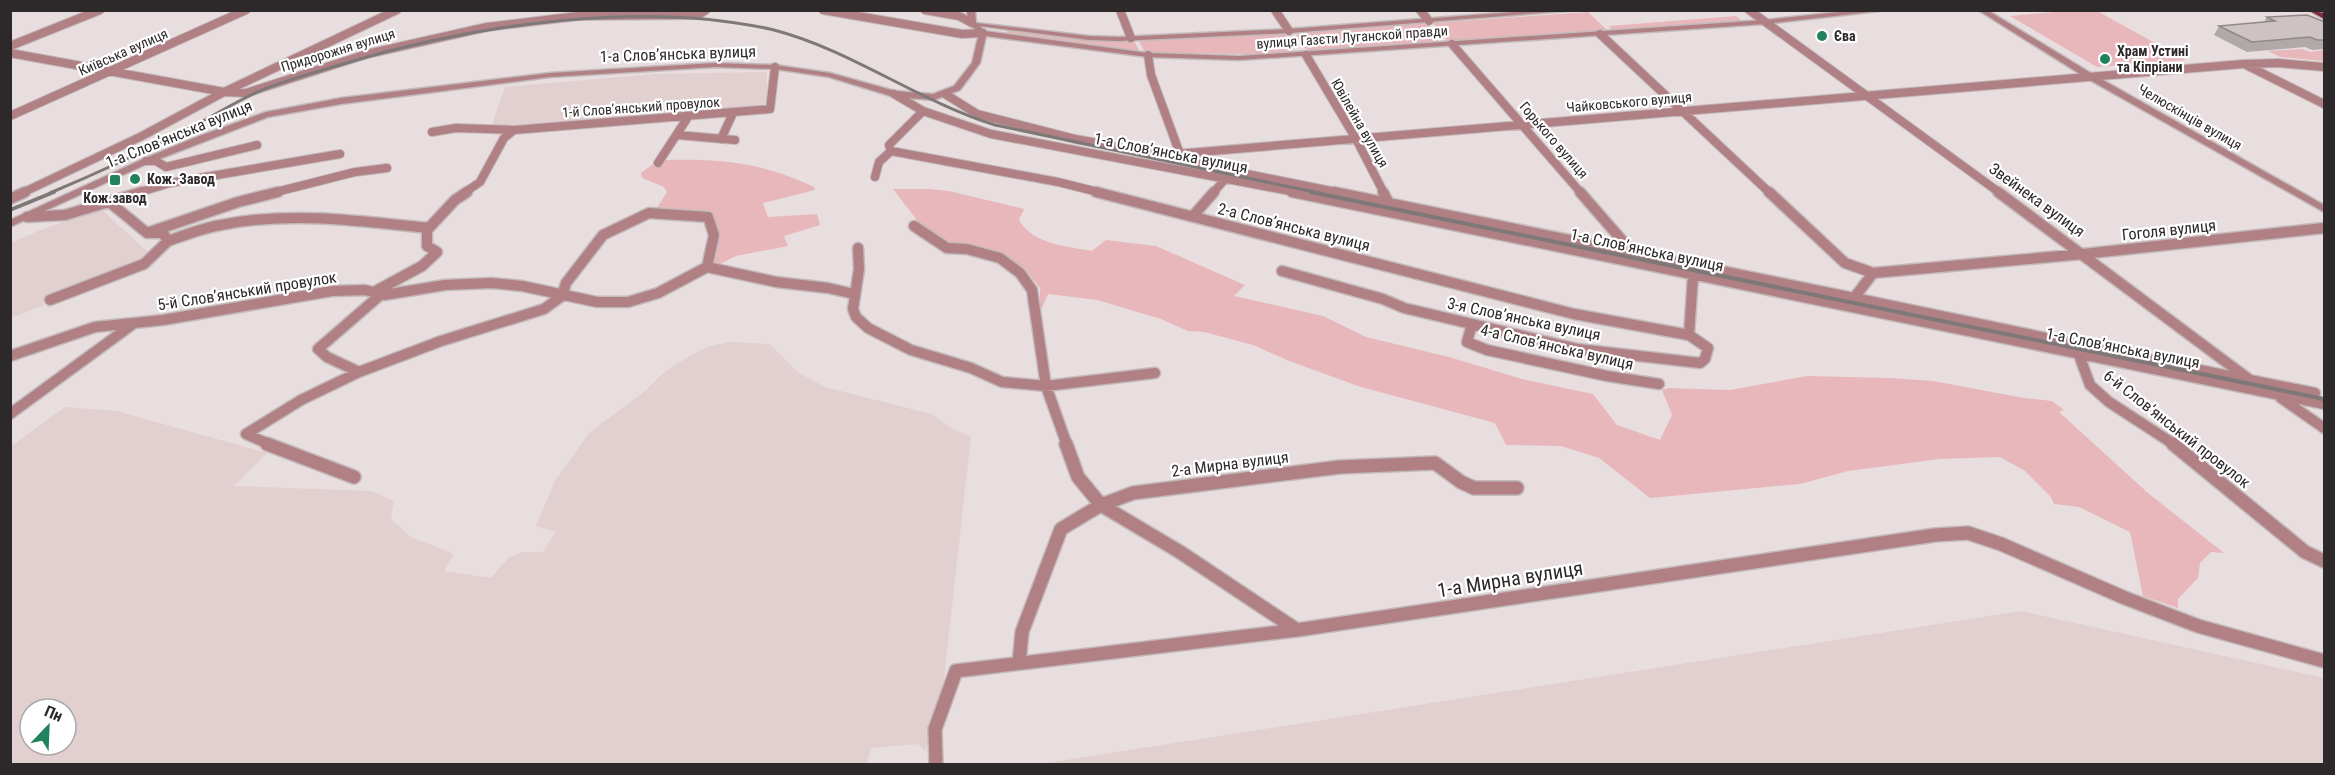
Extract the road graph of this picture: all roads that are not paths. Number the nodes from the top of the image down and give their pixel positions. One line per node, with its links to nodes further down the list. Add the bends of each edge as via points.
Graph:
1 (100, 10): 26 (street)
2 (246, 10): 33 (street, Київська вулиця)
3 (397, 10): 35 (street)
4 (706, 10): 35 (street, Придорожня вулиця, via 698,15 579,16 487,27 385,49 246,93)
5 (823, 10): 22 (street, вулиця Газєти Луганской правди, via 962,34)
6 (925, 10): 20 (street, вулиця Газєти Луганской правди, via 958,16)
7 (971, 10): 20 (street)
8 (1120, 10): 24 (street)
9 (1275, 10): 21 (street)
10 (1420, 10): 18 (street)
11 (1576, 10): 16 (street, вулиця Газєти Луганской правди)
12 (1749, 10): 19 (street, Звейнека вулиця)
13 (1885, 10): 19 (street, вулиця Газєти Луганской правди)
14 (1981, 10): 34 (street, Челюскінців вулиця)
15 (2312, 10): 17 (main road)
16 (1571, 11): 18 (street, вулиця Газєти Луганской правди)
17 (2325, 16)
18 (1429, 21): 21 (street, вулиця Газєти Луганской правди)
19 (1765, 22): 23 (street, вулиця Газєти Луганской правди); 38 (street, Звейнека вулиця)
20 (972, 23): 22 (street); 24 (street, вулиця Газєти Луганской правди, via 1089,38)
21 (1289, 31): 24 (street, вулиця Газєти Луганской правди)
22 (983, 33): 29 (street, вулиця Газєти Луганской правди); 37 (street, via 976,63 957,88)
23 (1600, 34): 25 (street, вулиця Газєти Луганской правди); 41 (street)
24 (1131, 38)
25 (1452, 44): 28 (street, вулиця Газєти Луганской правди); 45 (street, Горького вулиця)
26 (10, 45)
27 (10, 53): 33 (street)
28 (1306, 55): 29 (street, вулиця Газєти Луганской правди); 50 (street, Ювілейна вулиця)
29 (1148, 56): 55 (street, via 1151,75)
30 (2242, 64): 32 (street, Чайковського вулиця); 34 (street, Чайковського вулиця); 39 (street)
31 (775, 67): 36 (street, 1-а Слов’янська вулиця, via 830,75); 42 (street, 1-й Слов’янський провулок, via 770,110); 56 (street, 1-а Слов’янська вулиця, via 715,65 550,75 341,100 266,115)
32 (2325, 67)
33 (111, 70): 35 (street); 43 (street, Київська вулиця)
34 (2091, 77): 38 (street, Чайковського вулиця); 64 (street, Челюскінців вулиця)
35 (224, 92): 61 (street, Придорожня вулиця)
36 (894, 94): 37 (street); 40 (street, 1-а Слов’янська вулиця)
37 (945, 94): 55 (street, Чайковського вулиця, via 977,114 1075,139 1164,155)
38 (1869, 97): 41 (street, Чайковського вулиця); 75 (street, Звейнека вулиця)
39 (2325, 104)
40 (923, 111): 53 (street, via 889,145); 60 (street, 1-а Слов’янська вулиця, via 991,134)
41 (1682, 112): 45 (street, Чайковського вулиця); 78 (street, via 1845,263)
42 (733, 113): 44 (street, 1-й Слов’янський провулок); 49 (street)
43 (10, 116)
44 (688, 117): 46 (street, 1-й Слов’янський провулок); 48 (street)
45 (1523, 124): 50 (street, Чайковського вулиця); 74 (street, Горького вулиця)
46 (514, 130): 47 (street, 1-й Слов’янський провулок, via 456,128); 69 (street, via 504,138 480,182 455,200)
47 (432, 132)
48 (677, 135): 49 (street); 57 (street)
49 (722, 139): 51 (street)
50 (1356, 139): 55 (street, Чайковського вулиця); 63 (street, Ювілейна вулиця)
51 (735, 140)
52 (257, 145): 56 (street, via 166,167)
53 (891, 151): 59 (street, via 879,162); 65 (street, 2-а Слов’янська вулиця, via 1058,182)
54 (340, 154): 62 (street, via 170,183)
55 (1180, 154): 63 (street, via 1198,164)
56 (146, 161): 66 (street, 1-а Слов’янська вулиця)
57 (658, 163)
58 (387, 168): 71 (street, via 355,171 238,201)
59 (875, 177)
60 (1226, 178): 65 (street); 79 (street, 1-а Слов’янська вулиця)
61 (10, 199)
62 (108, 201): 66 (street, via 65,215); 71 (street)
63 (1390, 205): 74 (street)
64 (2325, 209)
65 (1193, 216): 87 (street, 2-а Слов’янська вулиця, via 1574,314)
66 (27, 217): 67 (street, 1-а Слов’янська вулиця)
67 (10, 224)
68 (914, 226): 94 (street, via 947,248 1000,258 1020,273 1032,290)
69 (428, 228): 72 (street, via 328,220 266,220 213,227); 80 (street, via 427,246 437,252 430,261)
70 (2325, 228): 75 (street, Гоголя вулиця)
71 (147, 233): 72 (street, via 163,233)
72 (168, 241): 84 (street, via 144,264)
73 (858, 248): 81 (street)
74 (1634, 254): 83 (street)
75 (2083, 254): 78 (street, Гоголя вулиця); 92 (street, Звейнека вулиця)
76 (707, 267): 81 (street); 82 (street, 5-й Слов’янський провулок, via 631,302 598,303); 82 (street, via 714,234 708,217 649,213 603,235 566,283)
77 (1282, 271): 86 (street, 3-я Слов’янська вулиця)
78 (1874, 273): 83 (street)
79 (1693, 275): 87 (street); 88 (street, 1-а Слов’янська вулиця)
80 (376, 291): 82 (street, 5-й Слов’янський провулок, via 384,295 476,282); 85 (street, 5-й Слов’янський провулок, via 332,291); 90 (street, via 378,297 369,307 318,349 322,356 350,364)
81 (854, 294): 94 (street, via 856,317 896,343 1002,382)
82 (562, 296): 90 (street, via 544,309)
83 (1854, 298): 92 (street)
84 (50, 300)
85 (134, 324): 89 (street, 5-й Слов’янський провулок, via 95,327); 98 (street)
86 (1472, 324): 87 (street, 3-я Слов’янська вулиця, via 1578,349 1700,363 1708,348); 93 (street, 4-а Слов’янська вулиця, via 1467,342 1487,350)
87 (1689, 335)
88 (2079, 355): 96 (street, 1-а Слов’янська вулиця); 103 (street, 6-й Слов’янський провулок, via 2090,385 2109,402 2178,447 2306,552)
89 (10, 356)
90 (359, 372): 100 (street, via 301,400 246,434)
91 (1155, 373): 94 (street)
92 (2250, 380): 95 (street, Звейнека вулиця)
93 (1659, 384)
94 (1046, 386): 102 (street, via 1078,477)
95 (2315, 393)
96 (2276, 394): 97 (street, 1-а Слов’янська вулиця); 99 (street)
97 (2325, 404)
98 (10, 414)
99 (2325, 428)
100 (354, 477)
101 (1517, 488): 102 (street, 2-а Мирна вулиця, via 1471,487 1459,482 1445,466 1435,463 1365,465 1133,494)
102 (1101, 504): 104 (street); 106 (street, 2-а Мирна вулиця, via 1061,529 1022,632)
103 (2325, 561)
104 (1298, 630): 105 (street, 1-а Мирна вулиця, via 1968,533 2198,626); 106 (street, 1-а Мирна вулиця)
105 (2325, 661)
106 (1019, 663): 107 (street, 1-а Мирна вулиця, via 956,671 935,729)
107 (936, 765)

